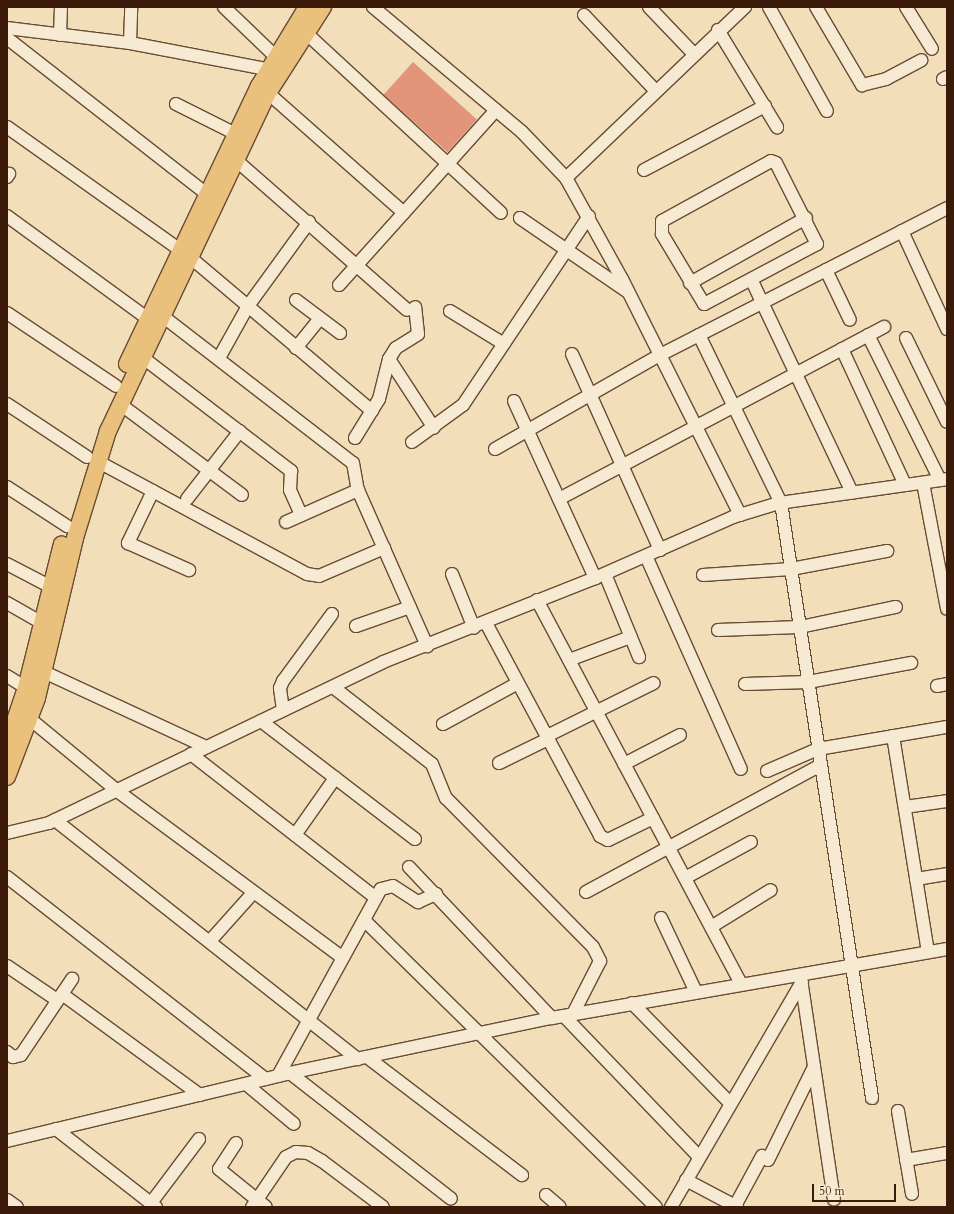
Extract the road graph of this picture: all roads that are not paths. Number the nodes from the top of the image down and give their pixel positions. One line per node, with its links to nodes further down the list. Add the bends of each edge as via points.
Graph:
1 (61, 7): 16 (street)
2 (131, 7): 18 (street)
3 (224, 7): 22 (street)
4 (307, 7): 13 (main road)
5 (323, 7): 13 (main road)
6 (373, 7): 27 (street)
7 (648, 7): 20 (street)
8 (769, 7): 28 (street)
9 (816, 7): 21 (street, via 862,85 886,79)
10 (906, 7): 19 (street)
11 (739, 9): 15 (street)
12 (584, 15): 23 (street)
13 (300, 21): 22 (main road); 33 (street)
14 (7, 28): 16 (street)
15 (718, 30): 20 (street); 26 (street)
16 (60, 35): 18 (street)
17 (7, 38): 36 (street)
18 (130, 43): 22 (street)
19 (932, 49)
20 (693, 53): 23 (street)
21 (921, 60)
22 (275, 65): 24 (main road); 31 (main road)
23 (655, 90): 35 (street)
24 (268, 94): 32 (main road); 38 (street)
25 (176, 104): 31 (street)
26 (765, 106): 30 (street); 34 (street)
27 (496, 110): 33 (street); 35 (street, via 548,156)
28 (827, 111)
29 (7, 127): 47 (street)
30 (777, 127)
31 (236, 134): 36 (main road)
32 (237, 161): 44 (street); 47 (main road)
33 (448, 165): 38 (street); 39 (street)
34 (644, 170)
35 (566, 178): 41 (street)
36 (207, 194): 47 (main road)
37 (947, 208): 45 (street)
38 (404, 213): 48 (street)
39 (501, 213)
40 (7, 216): 59 (street)
41 (589, 216): 46 (street); 53 (street)
42 (520, 218): 46 (street)
43 (806, 218): 50 (street, via 817,244); 51 (street); 51 (street, via 776,163 765,163 662,221 662,234)
44 (309, 222): 48 (street); 56 (street)
45 (902, 231): 49 (street); 63 (street)
46 (566, 250): 53 (street); 68 (street)
47 (186, 255): 56 (street); 59 (main road)
48 (358, 264): 52 (street); 75 (street, via 411,309 418,334 396,348)
49 (826, 270): 55 (street); 61 (street)
50 (752, 281): 51 (street, via 709,304 701,301); 55 (street)
51 (690, 283)
52 (339, 285)
53 (629, 293): 72 (street)
54 (296, 300): 60 (street)
55 (762, 302): 65 (street); 76 (street)
56 (248, 306): 69 (street); 74 (street)
57 (450, 311): 68 (street)
58 (7, 314): 77 (street)
59 (155, 315): 73 (main road); 74 (street); 77 (main road)
60 (320, 318): 64 (street); 69 (street)
61 (850, 320)
62 (884, 327): 66 (street)
63 (947, 329)
64 (340, 333)
65 (699, 334): 72 (street); 82 (street)
66 (868, 335): 70 (street); 95 (street)
67 (906, 338): 84 (street)
68 (504, 344): 85 (street, via 464,405)
69 (296, 348): 83 (street)
70 (842, 349): 76 (street); 97 (street)
71 (572, 354): 78 (street)
72 (660, 355): 78 (street); 86 (street)
73 (142, 357): 81 (main road); 87 (street)
74 (219, 358): 99 (street, via 346,455 356,470)
75 (389, 358): 83 (street, via 379,399); 85 (street)
76 (796, 374): 82 (street); 101 (street)
77 (116, 386): 92 (main road)
78 (590, 395): 88 (street); 93 (street)
79 (514, 401): 88 (street)
80 (7, 404): 92 (street)
81 (120, 404): 92 (main road); 94 (street)
82 (735, 407): 86 (street); 105 (street)
83 (372, 411): 89 (street)
84 (947, 422)
85 (434, 428): 90 (street)
86 (696, 428): 93 (street); 107 (street)
87 (240, 431): 94 (street); 106 (street, via 291,471 290,490)
88 (528, 431): 91 (street); 104 (street)
89 (355, 438)
90 (412, 442)
91 (495, 449)
92 (92, 459): 100 (street); 109 (main road); 138 (main road)
93 (622, 466): 104 (street); 111 (street)
94 (210, 471): 102 (street); 103 (street)
95 (944, 480): 96 (street)
96 (923, 483): 97 (street); 123 (street)
97 (905, 485): 101 (street)
98 (7, 487): 109 (street)
99 (358, 490): 106 (street); 110 (street)
100 (153, 492): 110 (street, via 307,574 319,576); 115 (street, via 128,543)
101 (852, 493): 105 (street)
102 (242, 495)
103 (187, 499)
104 (559, 499): 119 (street)
105 (781, 503): 107 (street); 116 (street)
106 (302, 515): 108 (street)
107 (740, 515): 111 (street)
108 (286, 522)
109 (67, 526): 120 (main road)
110 (384, 548): 124 (street)
111 (660, 550): 113 (street)
112 (886, 551): 116 (street)
113 (646, 556): 119 (street); 162 (street)
114 (7, 564): 120 (street)
115 (189, 570)
116 (791, 570): 118 (street); 130 (street)
117 (452, 574): 131 (street)
118 (703, 575)
119 (600, 576): 121 (street); 133 (street)
120 (51, 587): 127 (main road)
121 (537, 600): 128 (street); 136 (street)
122 (7, 603): 127 (street)
123 (947, 605)
124 (410, 607): 129 (street); 134 (street)
125 (896, 607): 130 (street)
126 (332, 614): 146 (street, via 283,681 280,688)
127 (42, 622): 145 (main road)
128 (486, 623): 131 (street); 141 (street)
129 (356, 626)
130 (800, 627): 132 (street); 140 (street)
131 (474, 628): 134 (street)
132 (718, 630)
133 (631, 637): 135 (street); 136 (street)
134 (427, 646): 144 (street)
135 (639, 657)
136 (569, 660): 147 (street)
137 (911, 663): 140 (street)
138 (44, 672): 148 (main road); 156 (street)
139 (7, 676): 145 (street)
140 (808, 682): 143 (street); 157 (street)
141 (518, 683): 150 (street); 154 (street)
142 (654, 683): 147 (street)
143 (745, 684)
144 (333, 686): 146 (street); 201 (street, via 432,764 446,798 593,947 600,961)
145 (26, 688): 155 (main road)
146 (283, 710): 149 (street)
147 (596, 711): 154 (street); 160 (street)
148 (30, 719): 164 (main road); 166 (street)
149 (261, 721): 156 (street); 165 (street)
150 (443, 724)
151 (947, 727): 153 (street)
152 (680, 735): 160 (street)
153 (894, 736): 157 (street); 168 (street)
154 (547, 737): 159 (street); 169 (street, via 603,839)
155 (7, 744)
156 (206, 747): 158 (street)
157 (818, 749): 161 (street); 163 (street)
158 (191, 754): 166 (street); 172 (street)
159 (499, 763)
160 (624, 764): 169 (street)
161 (821, 765): 175 (street); 193 (street)
162 (741, 769)
163 (767, 771)
164 (7, 777)
165 (336, 778): 172 (street); 173 (street)
166 (116, 790): 170 (street); 183 (street)
167 (947, 801): 168 (street)
168 (905, 808): 180 (street)
169 (653, 818): 175 (street)
170 (55, 820): 171 (street); 189 (street)
171 (7, 834)
172 (295, 835): 185 (street)
173 (415, 839)
174 (751, 842): 179 (street)
175 (668, 847): 179 (street); 182 (street)
176 (409, 867): 184 (street)
177 (947, 874): 180 (street)
178 (7, 877): 208 (street)
179 (685, 878): 188 (street)
180 (916, 878): 191 (street)
181 (771, 890): 188 (street)
182 (586, 892)
183 (253, 893): 189 (street); 192 (street)
184 (436, 894): 185 (street, via 418,902 393,886 384,886); 201 (street)
185 (376, 898): 187 (street)
186 (661, 918): 198 (street)
187 (364, 920): 192 (street); 203 (street)
188 (711, 927): 197 (street)
189 (210, 941): 202 (street)
190 (947, 949): 191 (street)
191 (928, 952): 193 (street)
192 (343, 958): 202 (street)
193 (852, 964): 195 (street); 211 (street)
194 (7, 966): 199 (street)
195 (801, 977): 197 (street); 206 (street); 212 (street)
196 (72, 979): 199 (street)
197 (741, 983): 198 (street)
198 (696, 992): 200 (street)
199 (60, 997): 204 (street, via 21,1055 13,1057); 210 (street)
200 (632, 1003): 201 (street); 212 (street)
201 (563, 1016): 203 (street); 220 (street)
202 (310, 1018): 205 (street); 208 (street)
203 (479, 1033): 205 (street); 235 (street)
204 (7, 1052)
205 (363, 1058): 207 (street); 222 (street)
206 (814, 1067): 228 (street); 231 (street)
207 (290, 1073): 208 (street); 226 (street)
208 (272, 1078): 209 (street)
209 (246, 1084): 210 (street); 214 (street)
210 (200, 1095): 215 (street)
211 (872, 1098)
212 (730, 1103): 220 (street)
213 (898, 1111): 221 (street)
214 (294, 1124)
215 (56, 1129): 216 (street); 229 (street)
216 (9, 1139)
217 (199, 1139): 229 (street)
218 (236, 1143): 230 (street, via 219,1169)
219 (947, 1153): 221 (street)
220 (699, 1157): 223 (street)
221 (906, 1160): 224 (street)
222 (522, 1174)
223 (686, 1180): 231 (street); 236 (street)
224 (912, 1194)
225 (546, 1195): 234 (street)
226 (451, 1199)
227 (7, 1200): 232 (street)
228 (834, 1200)
229 (153, 1205)
230 (258, 1205): 233 (street, via 286,1157 296,1152 308,1153 322,1161)
231 (736, 1206)
232 (17, 1207)
233 (382, 1207)
234 (560, 1207)
235 (656, 1207)
236 (671, 1207)

